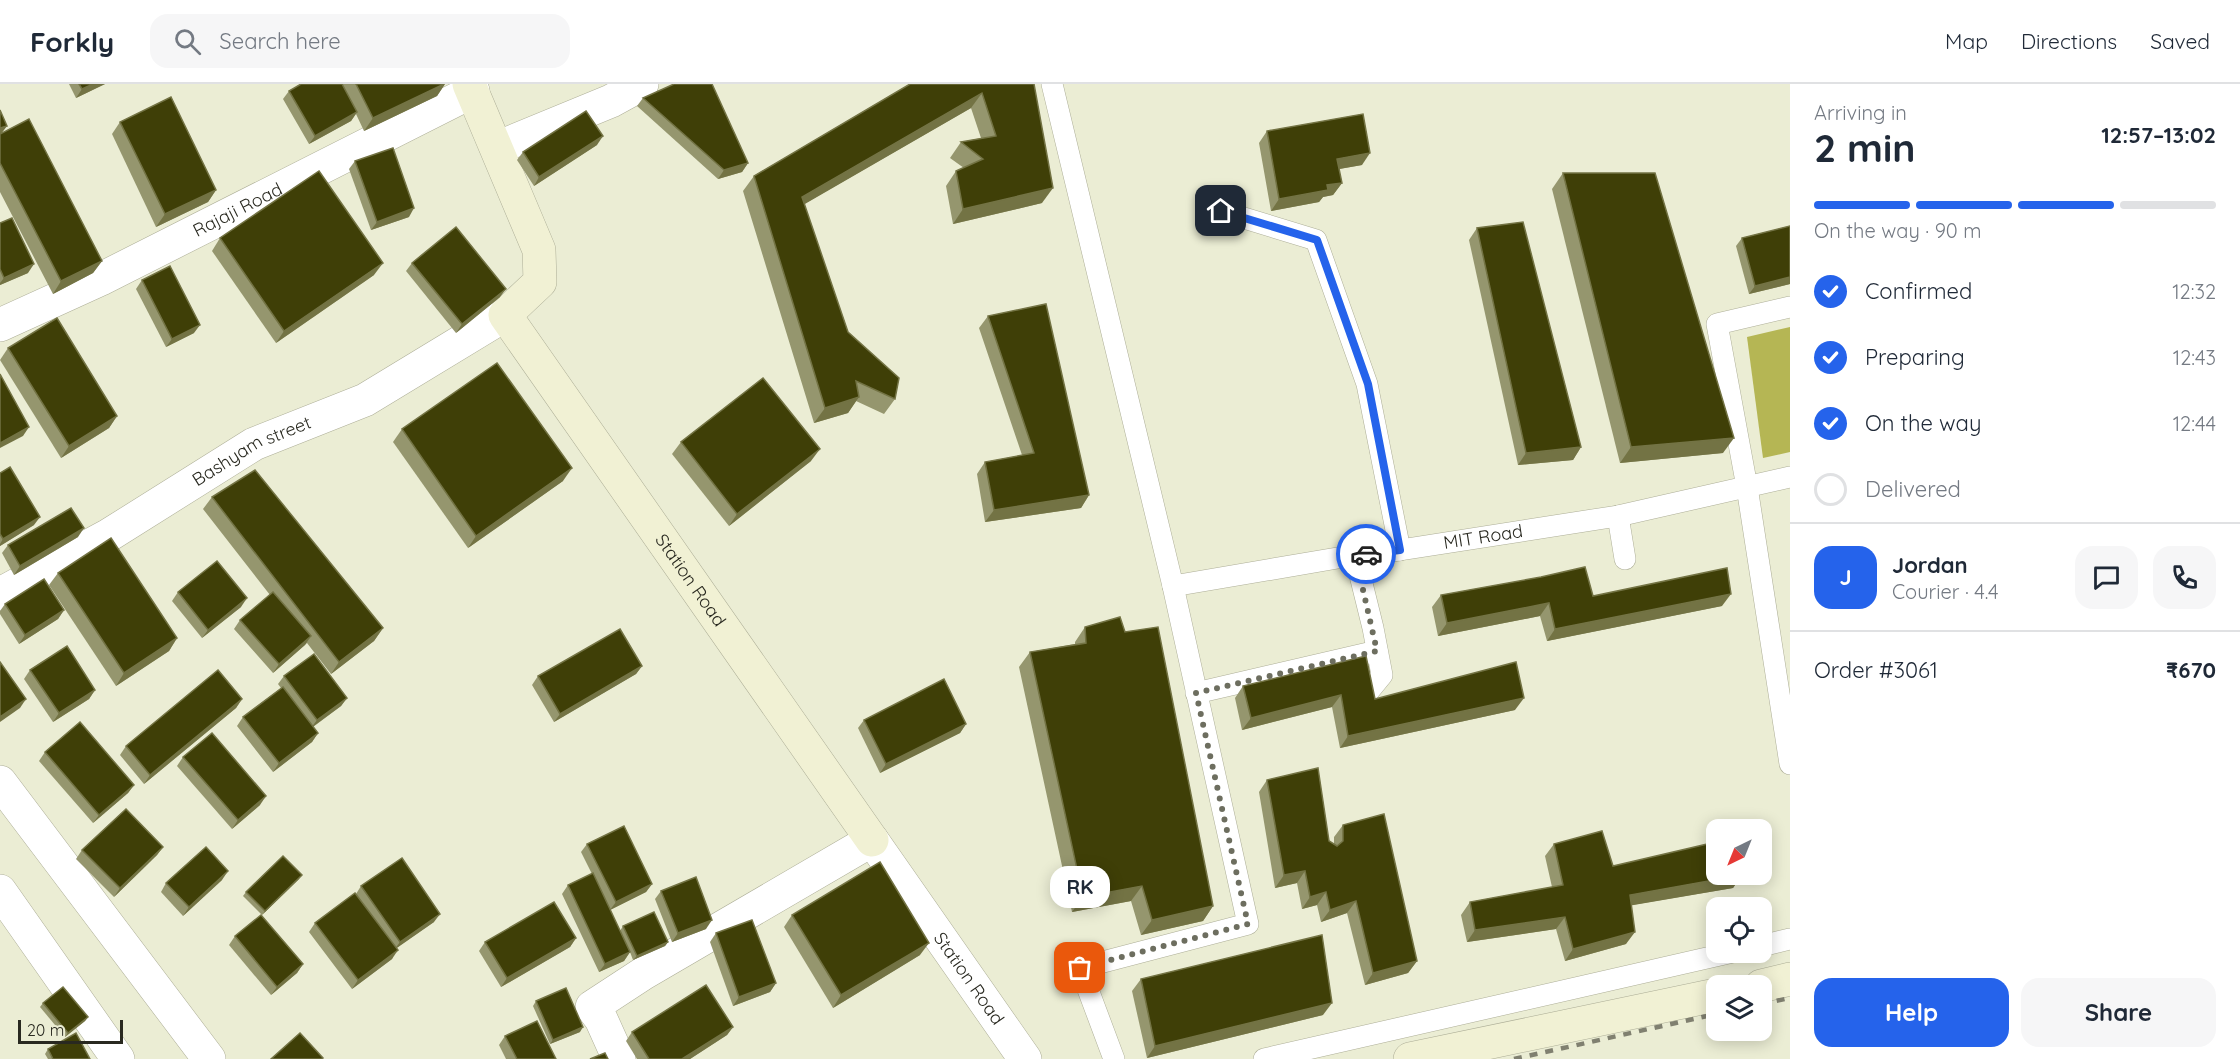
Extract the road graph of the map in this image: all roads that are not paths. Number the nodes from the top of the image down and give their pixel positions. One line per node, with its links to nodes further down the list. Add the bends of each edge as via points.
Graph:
1 (642, 84): 4 (street, via 611,101)
2 (1052, 84): 15 (lane)
3 (471, 88): 4 (street); 8 (street, Rajaji Road, via 100,279)
4 (497, 148): 7 (street, via 539,250 540,282)
5 (1221, 211): 12 (lane, via 1317,240 1368,384)
6 (1790, 307): 10 (lane, via 1717,324)
7 (505, 315): 16 (street, Bashyam street, via 364,400 254,444 109,535); 22 (street, Station Road)
8 (0, 325)
9 (1790, 477): 10 (lane, MIT Road)
10 (1747, 487): 11 (lane, MIT Road); 20 (lane)
11 (1618, 516): 12 (lane, MIT Road); 14 (lane)
12 (1400, 550): 13 (lane, MIT Road)
13 (1355, 555): 15 (lane, MIT Road); 17 (lane)
14 (1625, 559)
15 (1173, 586): 18 (lane)
16 (0, 594)
17 (1377, 651): 18 (lane); 19 (lane, via 1382,675)
18 (1196, 693): 34 (lane, via 1248,924 1080,968)
19 (1364, 697)
20 (1790, 764)
21 (0, 782): 31 (street)
22 (872, 840): 32 (street, via 592,1007); 33 (street, Station Road)
23 (0, 891): 30 (street)
24 (1790, 939): 25 (lane)
25 (1772, 943)
26 (1706, 958): 35 (lane)
27 (1790, 979): 28 (street)
28 (1772, 983)
29 (1706, 997): 36 (street)
30 (118, 1059)
31 (209, 1059)
32 (619, 1059)
33 (1025, 1059)
34 (1114, 1059)
35 (1264, 1059)
36 (1410, 1059)

